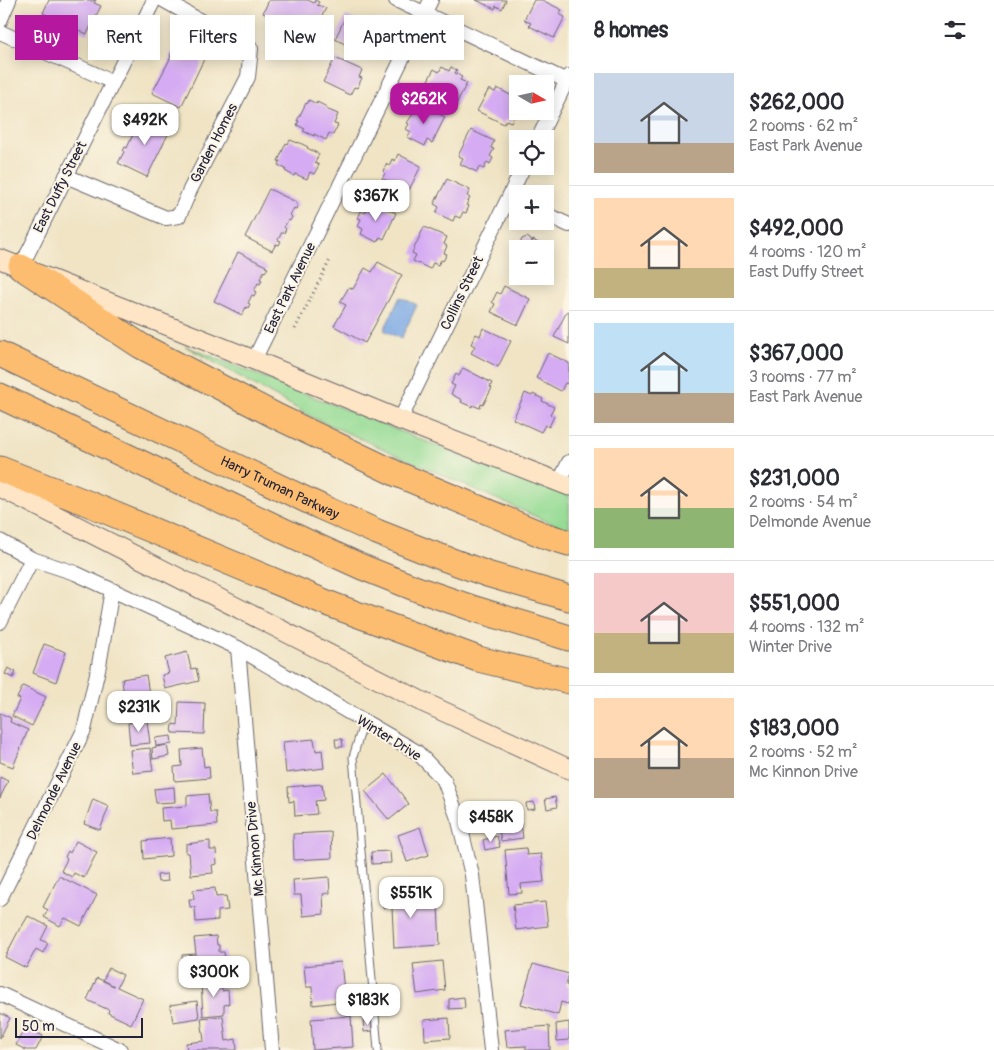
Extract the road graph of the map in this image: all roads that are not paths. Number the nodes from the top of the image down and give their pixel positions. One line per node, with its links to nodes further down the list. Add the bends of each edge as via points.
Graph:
1 (9, 0): 7 (street)
2 (154, 0): 10 (street, East Duffy Street)
3 (163, 0): 12 (street, Garden Homes, via 251,49 248,77 180,216 166,218)
4 (396, 0): 6 (street)
5 (431, 0): 6 (street, East Park Avenue)
6 (425, 14): 9 (street); 18 (street, East Park Avenue)
7 (0, 21)
8 (0, 32): 10 (street)
9 (568, 78): 11 (street)
10 (113, 82): 12 (street, East Duffy Street)
11 (542, 130)
12 (66, 176): 16 (street, East Duffy Street)
13 (509, 208): 20 (street, Collins Street)
14 (554, 218): 15 (street)
15 (569, 226)
16 (10, 263): 18 (main road); 26 (highway, via 141,346 278,417 397,474)
17 (0, 354): 29 (highway, Harry Truman Parkway, via 377,532 487,574)
18 (254, 360): 20 (main road)
19 (0, 396): 31 (highway, via 362,567 417,589)
20 (400, 420): 23 (main road)
21 (569, 462): 23 (street)
22 (0, 469): 33 (highway, via 332,605 478,659)
23 (564, 484)
24 (0, 487): 35 (main road, via 416,698)
25 (0, 541): 27 (street, Winter Drive)
26 (569, 544)
27 (32, 559): 28 (street, Winter Drive); 30 (street)
28 (112, 590): 32 (street, Winter Drive); 36 (street, Delmonde Avenue, via 84,730)
29 (569, 598)
30 (0, 622)
31 (569, 638)
32 (238, 648): 34 (street, Winter Drive); 39 (street, Mc Kinnon Drive)
33 (569, 681)
34 (364, 721): 40 (lane, via 353,757); 41 (street, Winter Drive, via 417,752 444,780 459,821 472,875)
35 (569, 769)
36 (0, 899)
37 (0, 994): 38 (street)
38 (120, 1050)
39 (272, 1050)
40 (378, 1050)
41 (491, 1050)

